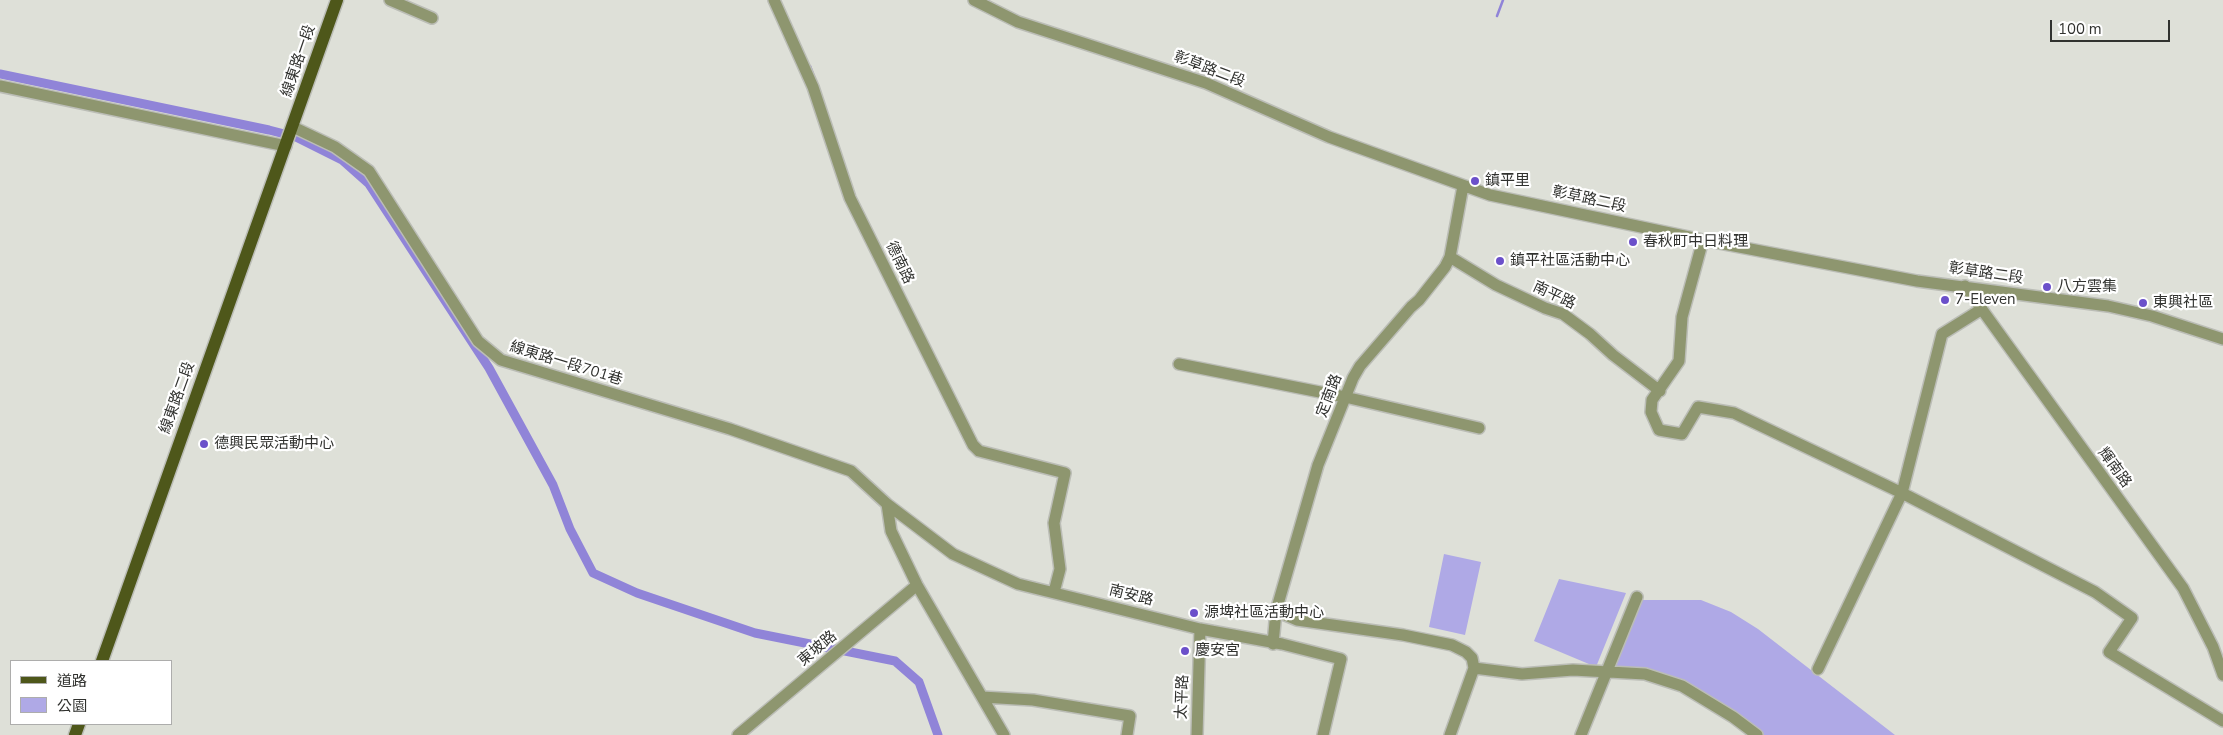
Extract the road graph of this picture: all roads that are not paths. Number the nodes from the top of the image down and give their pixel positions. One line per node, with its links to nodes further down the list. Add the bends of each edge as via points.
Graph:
1 (337, 0): 7 (main road, 線東路一段)
2 (390, 0): 5 (street)
3 (774, 0): 22 (street, 德南路, via 813,87 850,198 973,445 978,451 1065,473 1054,523 1060,569)
4 (974, 0): 9 (street, 彰草路二段, via 1018,22 1206,84 1329,137)
5 (432, 18)
6 (0, 86): 8 (street)
7 (292, 130): 8 (main road, 線東路一段); 20 (street, 線東路一段701巷, via 335,147 369,171 478,341 500,360 730,429 851,471)
8 (286, 146): 27 (main road, 線東路二段)
9 (1463, 186): 10 (street, 彰草路二段, via 1490,195); 11 (street, 定南路)
10 (1703, 240): 12 (street, 彰草路二段); 16 (street, via 1682,317 1678,361)
11 (1450, 257): 16 (street, 南平路, via 1496,285 1563,314); 17 (street, 定南路, via 1419,300 1360,366)
12 (1965, 286): 13 (street, 輝南路); 14 (street, 彰草路二段, via 2108,306)
13 (1982, 309): 19 (street, via 1942,334); 31 (street, 輝南路, via 2183,588)
14 (2223, 339)
15 (1179, 364): 17 (street)
16 (1660, 391): 19 (street, via 1652,400 1650,412 1659,430 1682,434 1698,407 1734,413)
17 (1346, 397): 18 (street); 24 (street, 定南路, via 1318,465)
18 (1479, 428)
19 (1902, 493): 29 (street); 33 (street, via 2096,592 2132,618 2109,652)
20 (887, 504): 21 (street, via 891,531); 22 (street, 線東路一段701巷, via 953,554 1018,584)
21 (917, 585): 32 (street); 34 (street, 東坡路)
22 (1054, 592): 25 (street, 南安路)
23 (1637, 597): 30 (street)
24 (1276, 611): 26 (street, 定南路); 28 (street, via 1297,620 1452,645 1472,658)
25 (1200, 629): 26 (street, 南安路); 37 (street, 太平路)
26 (1273, 644): 38 (street, 南安路, via 1341,659)
27 (102, 660)
28 (1474, 668): 30 (street, via 1522,674 1573,670); 39 (street)
29 (1818, 669)
30 (1606, 672): 40 (street); 41 (street, via 1646,674 1682,686)
31 (2223, 675)
32 (982, 698): 35 (street); 36 (street, via 1033,700 1130,716)
33 (2223, 720)
34 (738, 735)
35 (1004, 735)
36 (1127, 735)
37 (1196, 735)
38 (1323, 735)
39 (1450, 735)
40 (1581, 735)
41 (1757, 735)

